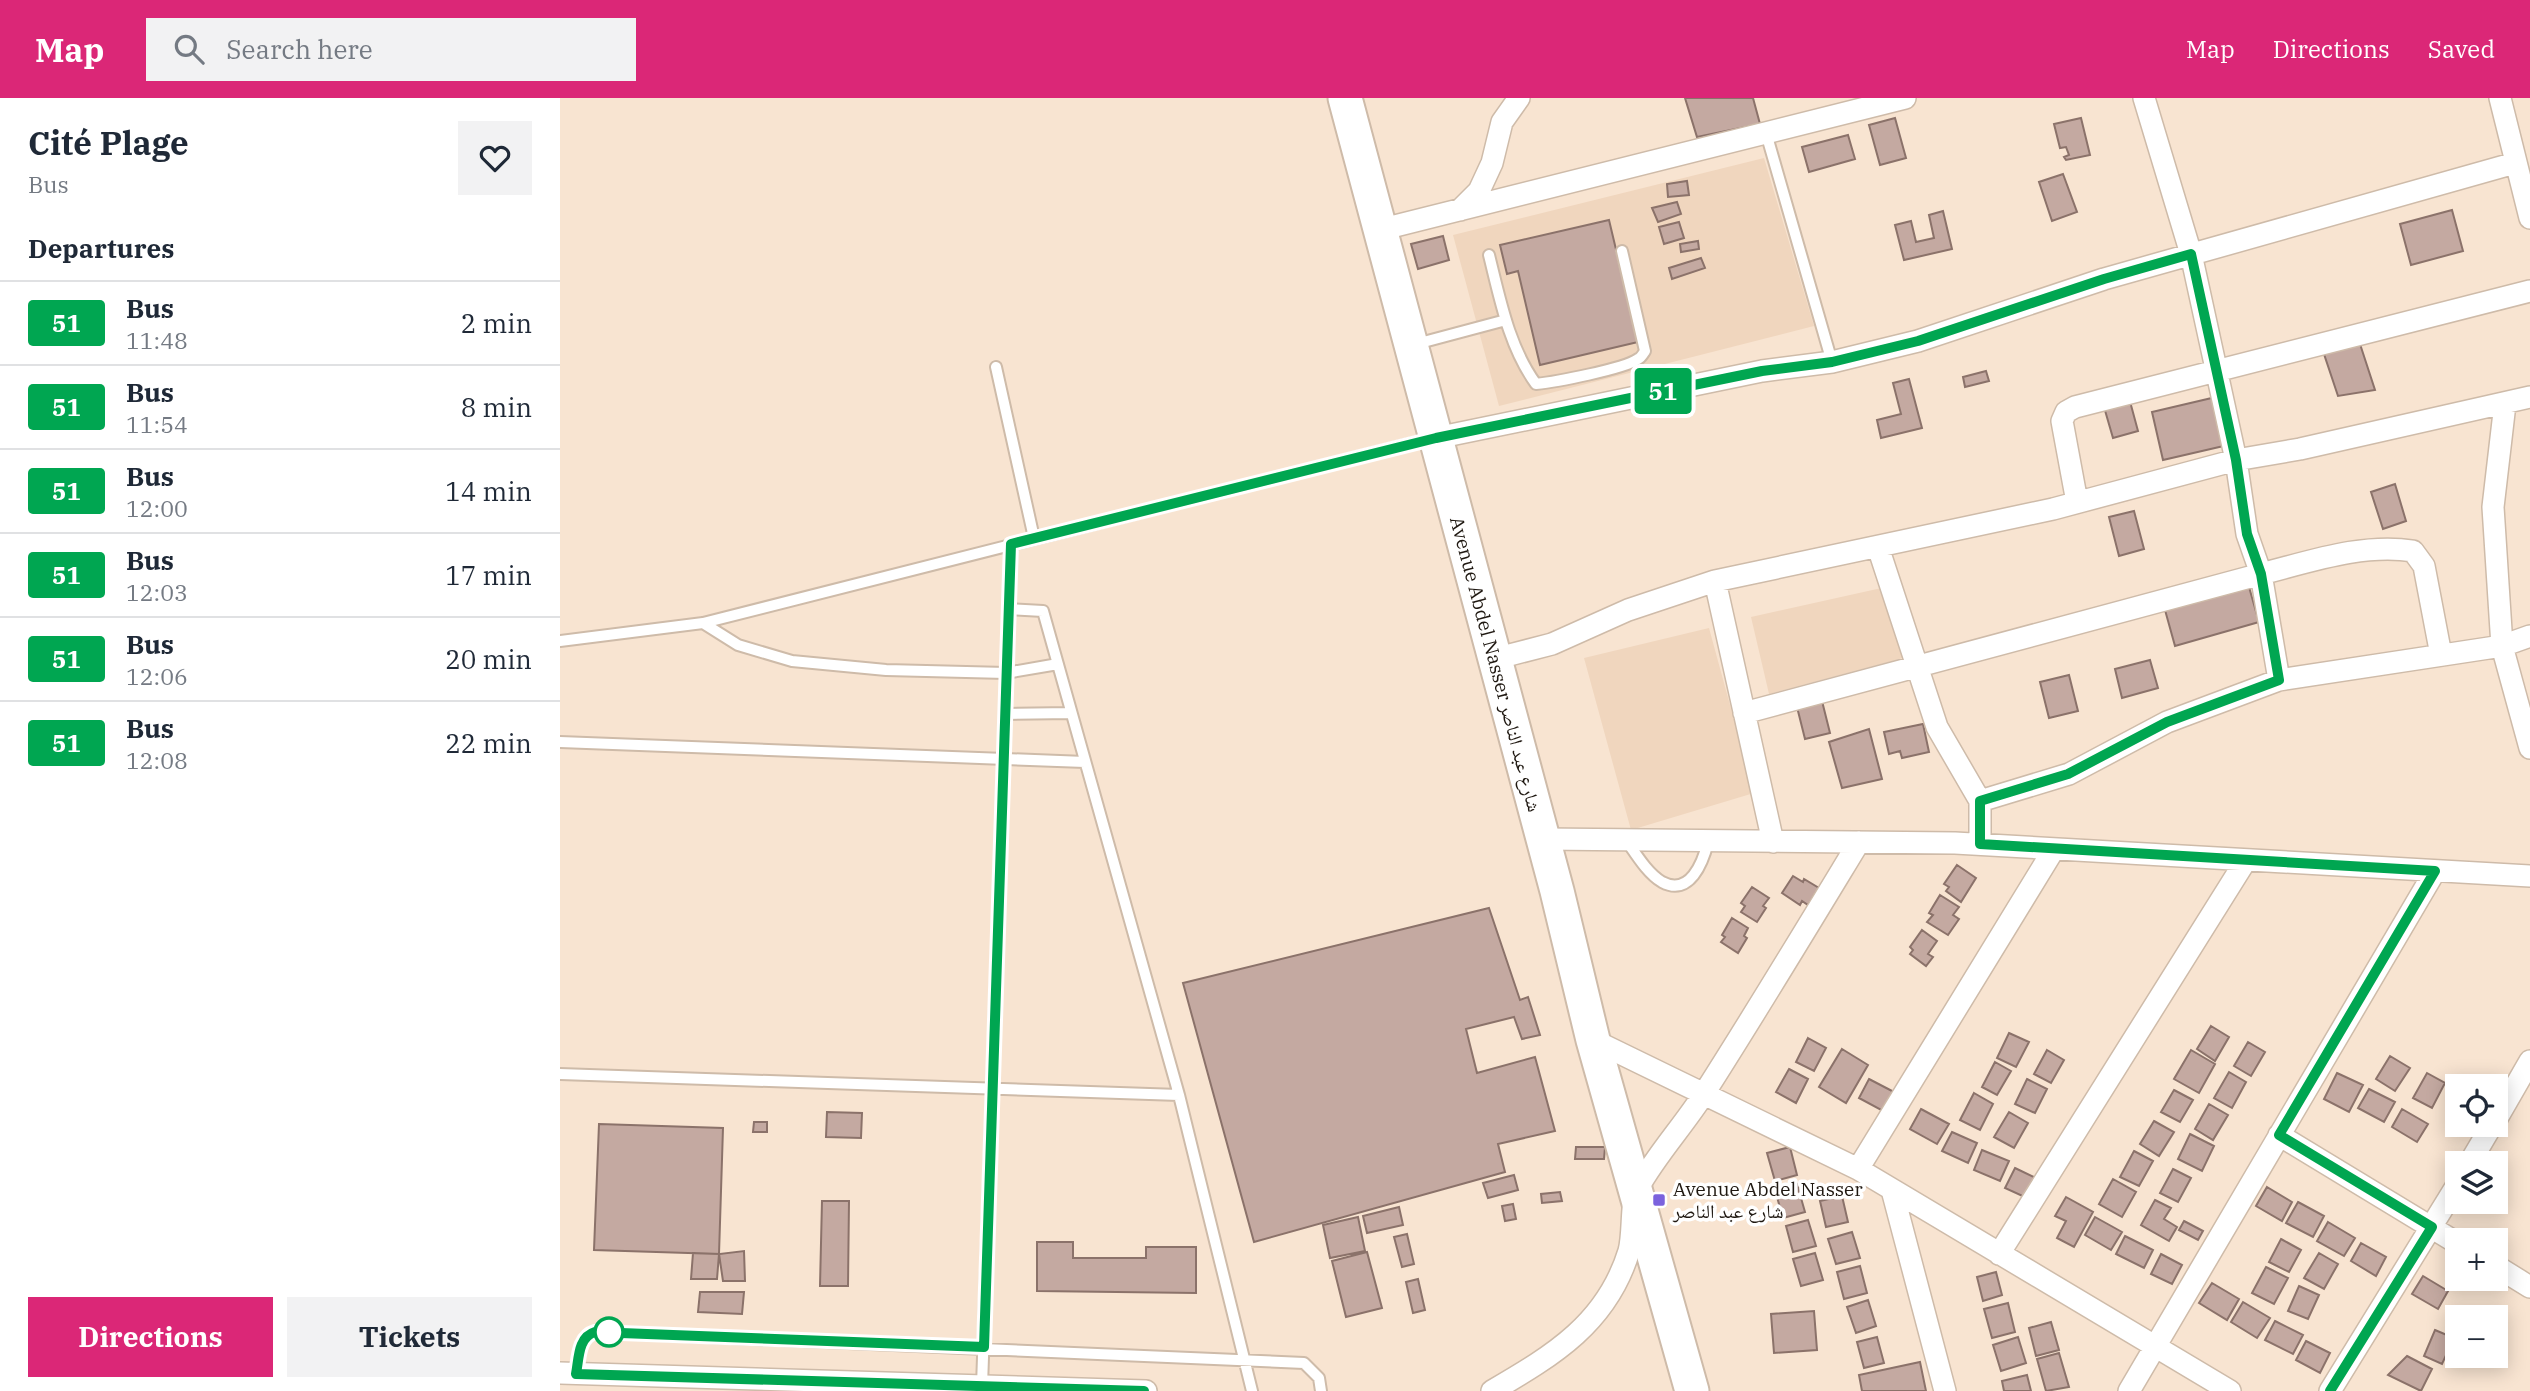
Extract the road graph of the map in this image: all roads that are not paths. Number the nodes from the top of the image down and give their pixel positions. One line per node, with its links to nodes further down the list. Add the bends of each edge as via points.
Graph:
1 (1345, 98): 10 (main road, Avenue Abdel Nasser شارع عبد الناصر)
2 (1519, 98): 8 (street, via 1502,122 1479,191)
3 (1905, 98): 6 (street)
4 (2144, 98): 12 (street)
5 (2500, 98): 7 (street)
6 (1766, 133): 8 (street); 17 (lane)
7 (2515, 163): 9 (street); 12 (street)
8 (1460, 210): 10 (street)
9 (2530, 218)
10 (1379, 230): 16 (main road, Avenue Abdel Nasser شارع عبد الناصر)
11 (1622, 251): 15 (lane, via 1645,351 1640,359 1536,384)
12 (2191, 254): 17 (street, via 1918,341); 19 (street)
13 (1489, 255): 15 (lane)
14 (2530, 290): 19 (street)
15 (1506, 320): 16 (lane)
16 (1410, 345): 22 (main road, Avenue Abdel Nasser شارع عبد الناصر)
17 (1832, 362): 22 (street, via 1762,371)
18 (996, 367): 25 (lane)
19 (2214, 370): 23 (street); 24 (street, via 2066,412 2062,421)
20 (2530, 397): 21 (street)
21 (2505, 404): 23 (street); 34 (street, via 2493,507)
22 (1436, 438): 25 (lane); 36 (main road, Avenue Abdel Nasser شارع عبد الناصر)
23 (2236, 460): 24 (street); 28 (street, via 2247,534)
24 (2077, 502): 27 (street)
25 (1034, 538): 26 (lane)
26 (1011, 544): 30 (lane); 31 (lane)
27 (1878, 547): 29 (street); 38 (street)
28 (2261, 574): 35 (street, via 2343,554 2392,548 2413,551 2424,566); 38 (street); 40 (street)
29 (1715, 582): 36 (street, via 1628,610 1552,644); 42 (street)
30 (1009, 609): 37 (lane, via 1043,611); 39 (lane)
31 (703, 623): 33 (lane); 39 (lane, via 738,645 792,661 886,670)
32 (2530, 636): 34 (street)
33 (560, 642)
34 (2502, 646): 35 (street); 45 (street)
35 (2441, 655): 40 (street)
36 (1494, 659): 50 (main road, Avenue Abdel Nasser شارع عبد الناصر)
37 (1058, 664): 39 (lane); 41 (lane)
38 (1917, 666): 42 (street); 49 (street, via 1937,727)
39 (1006, 673): 43 (lane)
40 (2279, 680): 49 (street, via 2167,722 2068,774)
41 (1071, 713): 43 (lane); 48 (lane)
42 (1744, 713): 53 (street)
43 (1005, 714): 47 (lane)
44 (560, 742): 46 (lane); 47 (lane)
45 (2530, 748)
46 (560, 750)
47 (1003, 759): 48 (lane); 63 (lane)
48 (1085, 762): 64 (lane)
49 (1980, 801): 55 (street)
50 (1542, 839): 51 (street); 60 (main road, Avenue Abdel Nasser شارع عبد الناصر)
51 (1626, 840): 52 (street); 52 (lane, via 1652,873 1674,885 1686,883 1698,871)
52 (1708, 842): 53 (street)
53 (1773, 842): 54 (street)
54 (1859, 842): 55 (street); 65 (street)
55 (1980, 844): 56 (street)
56 (2054, 849): 57 (street); 68 (street)
57 (2246, 860): 58 (street); 74 (street)
58 (2435, 871): 59 (street); 67 (street)
59 (2530, 876)
60 (1593, 1040): 65 (street); 69 (main road, Avenue Abdel Nasser شارع عبد الناصر)
61 (2530, 1061): 66 (street)
62 (560, 1074): 63 (lane)
63 (992, 1089): 64 (lane); 78 (lane)
64 (1179, 1095): 79 (lane)
65 (1704, 1095): 68 (street); 69 (street)
66 (2508, 1099)
67 (2279, 1135): 72 (street); 77 (street)
68 (1858, 1169): 70 (street)
69 (1637, 1190): 87 (street, via 1632,1242 1608,1299 1561,1349); 88 (main road, Avenue Abdel Nasser شارع عبد الناصر)
70 (1892, 1190): 74 (street); 89 (street)
71 (2445, 1205): 72 (street)
72 (2432, 1227): 73 (street); 92 (street)
73 (2445, 1235)
74 (1999, 1254): 77 (street)
75 (2508, 1273): 76 (street)
76 (2530, 1287)
77 (2155, 1346): 90 (street); 91 (street)
78 (984, 1347): 79 (lane); 80 (lane, via 595,1332 583,1339); 82 (lane)
79 (1244, 1361): 85 (lane); 86 (lane, via 1304,1363 1318,1378)
80 (568, 1373): 81 (street)
81 (746, 1385): 82 (street)
82 (982, 1386): 83 (street)
83 (1017, 1389): 84 (street)
84 (1146, 1391)
85 (1252, 1391)
86 (1321, 1391)
87 (1492, 1391)
88 (1692, 1391)
89 (1945, 1391)
90 (2129, 1391)
91 (2230, 1391)
92 (2330, 1391)

